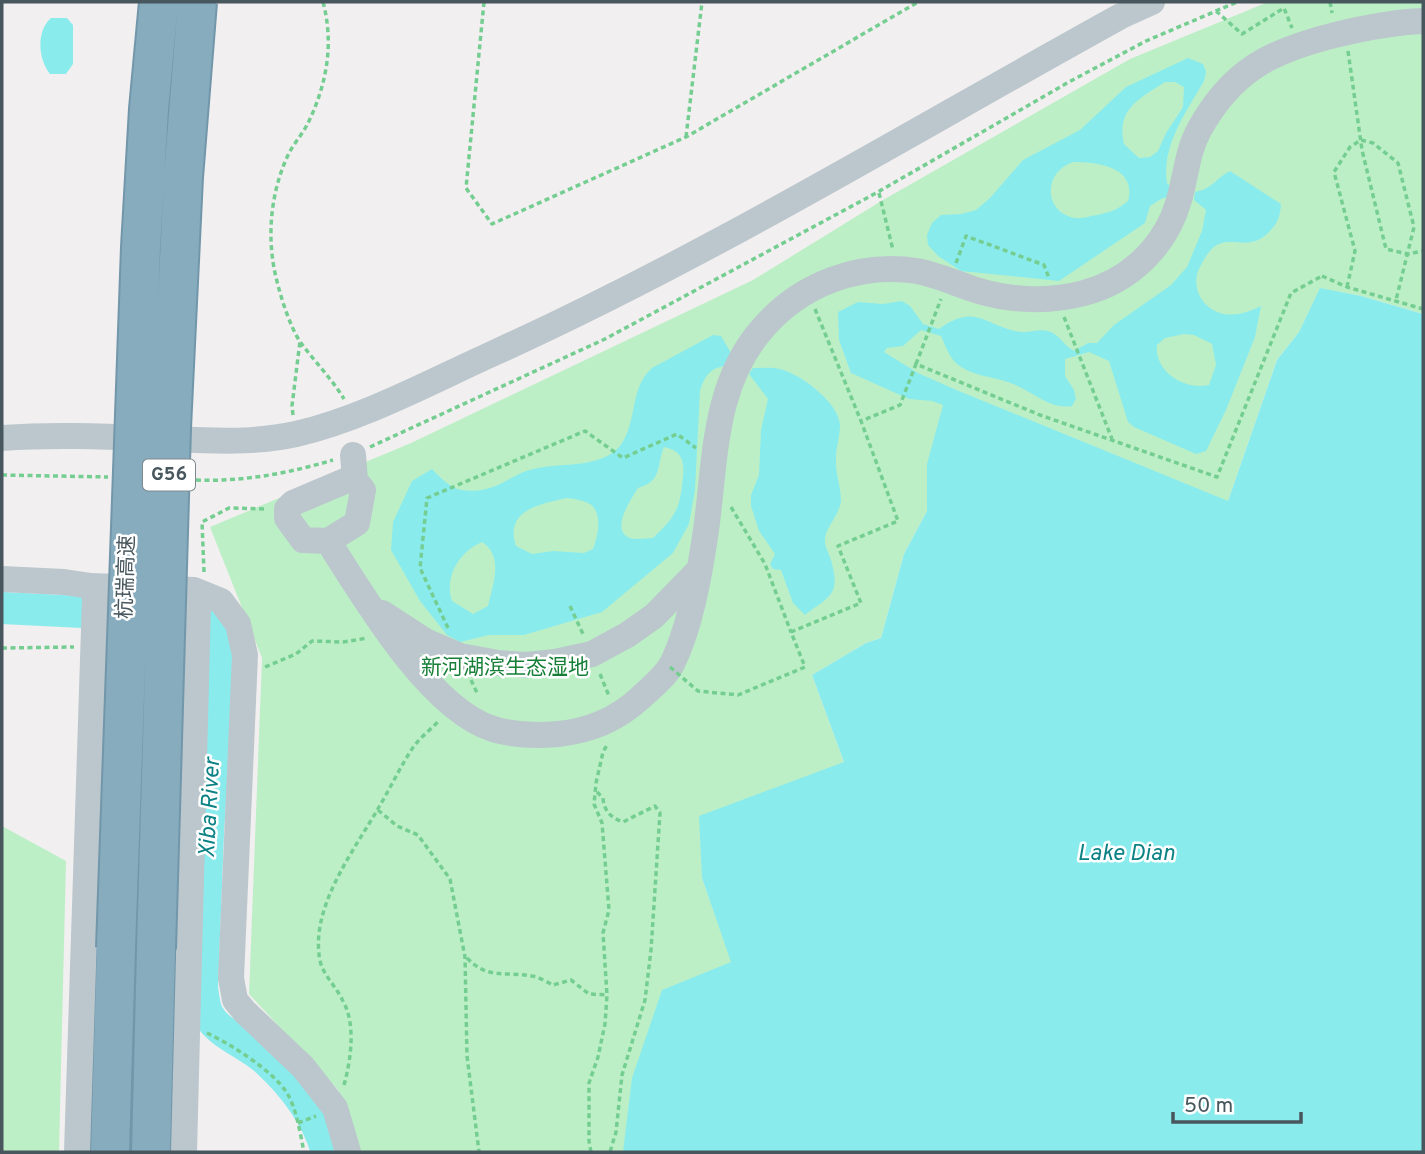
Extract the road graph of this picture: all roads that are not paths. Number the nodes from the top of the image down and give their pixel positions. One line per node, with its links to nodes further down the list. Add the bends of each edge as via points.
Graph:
1 (159, 2): 13 (highway, 杭瑞高速 / G56, bridge, via 140,261)
2 (197, 2): 14 (highway, 杭瑞高速 / G56, bridge, via 172,414)
3 (1152, 2): 5 (street, via 666,268 550,328 353,416 263,439)
4 (1423, 21): 7 (street, via 1398,22 1296,45 1269,56 1240,77 1197,133 1179,200 1154,250 1113,282 1057,299 1015,298 920,271 861,272 832,279 788,304 762,328 729,386)
5 (2, 438)
6 (328, 541): 6 (street, via 303,540 287,509 345,481 354,467 363,489 357,523); 11 (street)
7 (698, 571): 11 (street, via 654,616 627,635 592,654 526,665 460,656 425,641); 11 (street, via 676,672 618,716 593,728 542,736 492,729 468,718 411,663)
8 (2, 579): 9 (street, via 64,582)
9 (93, 592): 10 (street); 12 (street)
10 (205, 599): 15 (street, via 197,638); 16 (street, via 238,624 245,655 231,978 235,1000 303,1067 335,1108)
11 (368, 603)
12 (78, 1152)
13 (110, 1152)
14 (151, 1152)
15 (184, 1152)
16 (348, 1152)

